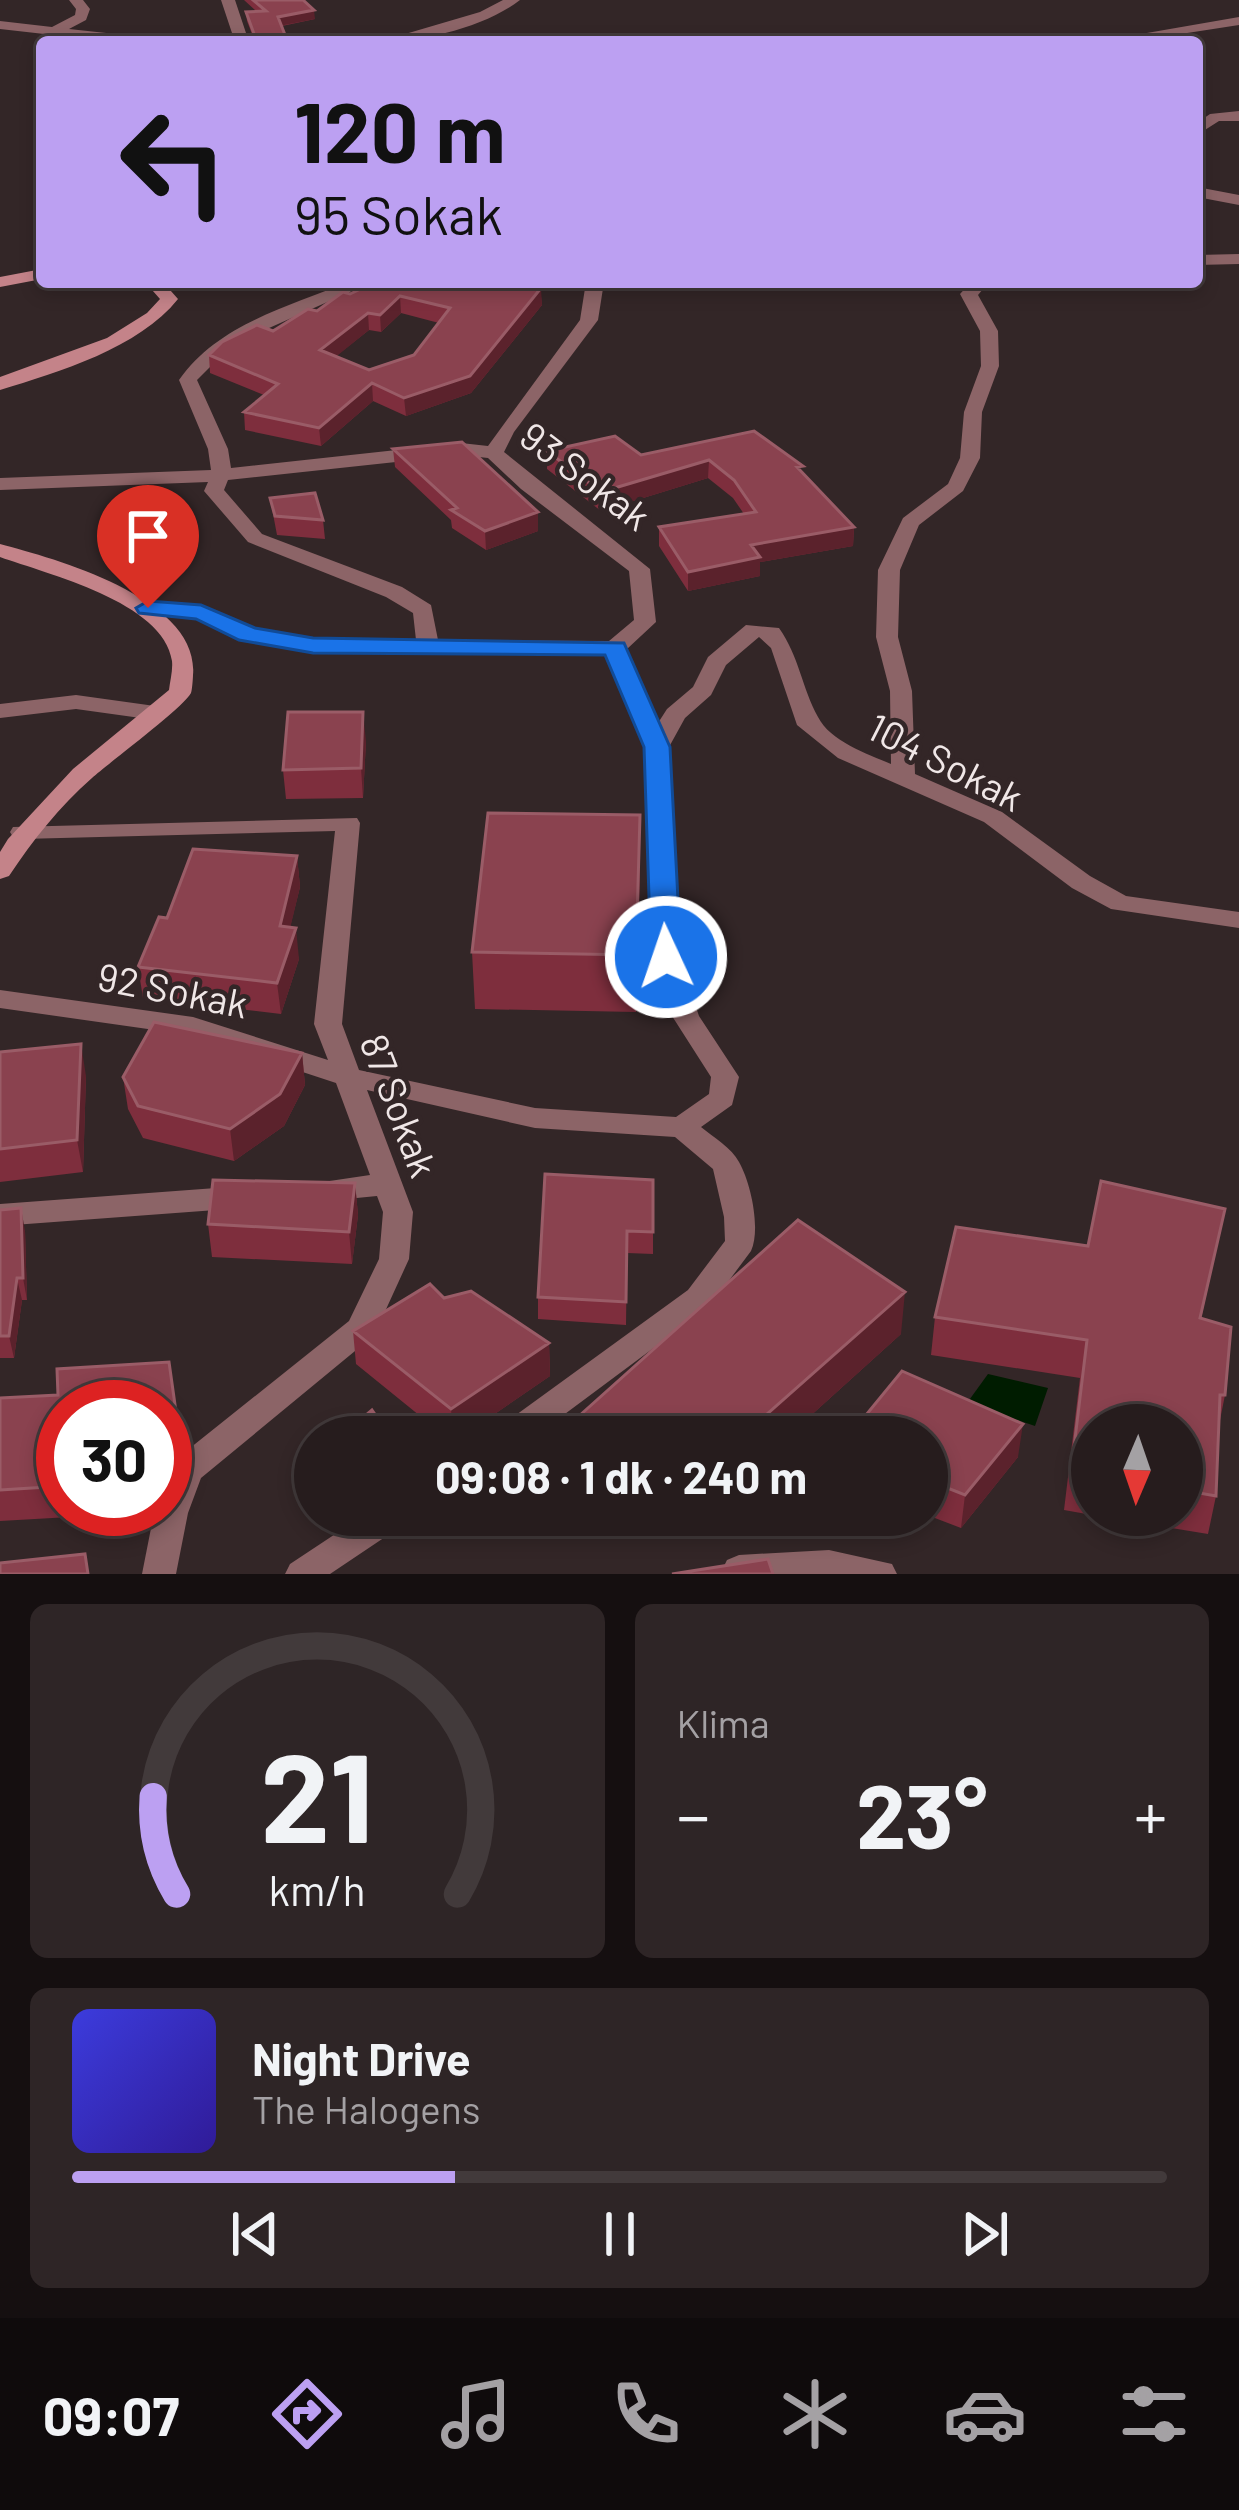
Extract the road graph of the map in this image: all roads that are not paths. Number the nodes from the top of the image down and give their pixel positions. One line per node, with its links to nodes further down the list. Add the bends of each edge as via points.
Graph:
1 (76, 0): 6 (street, via 81,17)
2 (228, 0): 8 (street)
3 (512, 0): 9 (street)
4 (1239, 21): 10 (street)
5 (0, 25): 6 (street)
6 (56, 30): 7 (street)
7 (104, 36)
8 (240, 36)
9 (407, 36)
10 (1141, 36)
11 (1239, 116): 12 (street)
12 (1203, 125)
13 (1203, 193): 14 (street)
14 (1239, 200)
15 (1203, 260): 16 (street)
16 (1239, 260)
17 (36, 275): 18 (main road)
18 (2, 280)
19 (159, 288): 23 (main road, via 169,299 135,328)
20 (350, 288): 25 (street, via 246,332 195,366 190,394 220,450)
21 (594, 288): 24 (street, via 589,320)
22 (974, 288): 34 (street, via 969,294 988,331 990,366 973,412 970,458 956,487 910,523 889,570 887,637 901,691)
23 (0, 384)
24 (494, 453): 25 (street, 93 Sokak, via 460,449); 30 (street, 93 Sokak, via 639,569 645,622)
25 (223, 476): 26 (street, 93 Sokak); 29 (street, via 214,491 255,538 423,610)
26 (0, 484)
27 (0, 550): 28 (main road)
28 (148, 608): 29 (street, via 201,612 248,634 313,646); 32 (main road, via 185,655 180,692)
29 (428, 648): 30 (street)
30 (615, 648): 33 (street)
31 (0, 711): 32 (street, via 76,702)
32 (155, 713): 35 (main road)
33 (657, 747): 34 (street, 104 Sokak, via 716,662 754,630 770,633 782,648 809,725); 40 (street, via 666,957 686,1016 725,1077 722,1098)
34 (903, 779): 37 (street, 104 Sokak, via 993,817 1120,903)
35 (22, 832): 36 (main road); 39 (street, 87 Sokak, via 348,824 328,1024)
36 (0, 871)
37 (1239, 920)
38 (0, 998): 39 (street, 92 Sokak, via 193,1026)
39 (345, 1076): 40 (street, 92 Sokak, via 535,1118); 41 (street, 87 Sokak)
40 (682, 1127): 43 (street, via 726,1164 740,1243 699,1298)
41 (389, 1184): 42 (street); 46 (street, 87 Sokak, via 398,1212 394,1259 361,1329 187,1469)
42 (0, 1215)
43 (539, 1416)
44 (359, 1536): 47 (street)
45 (694, 1573): 48 (street, via 830,1564)
46 (159, 1574)
47 (302, 1574)
48 (880, 1574)

